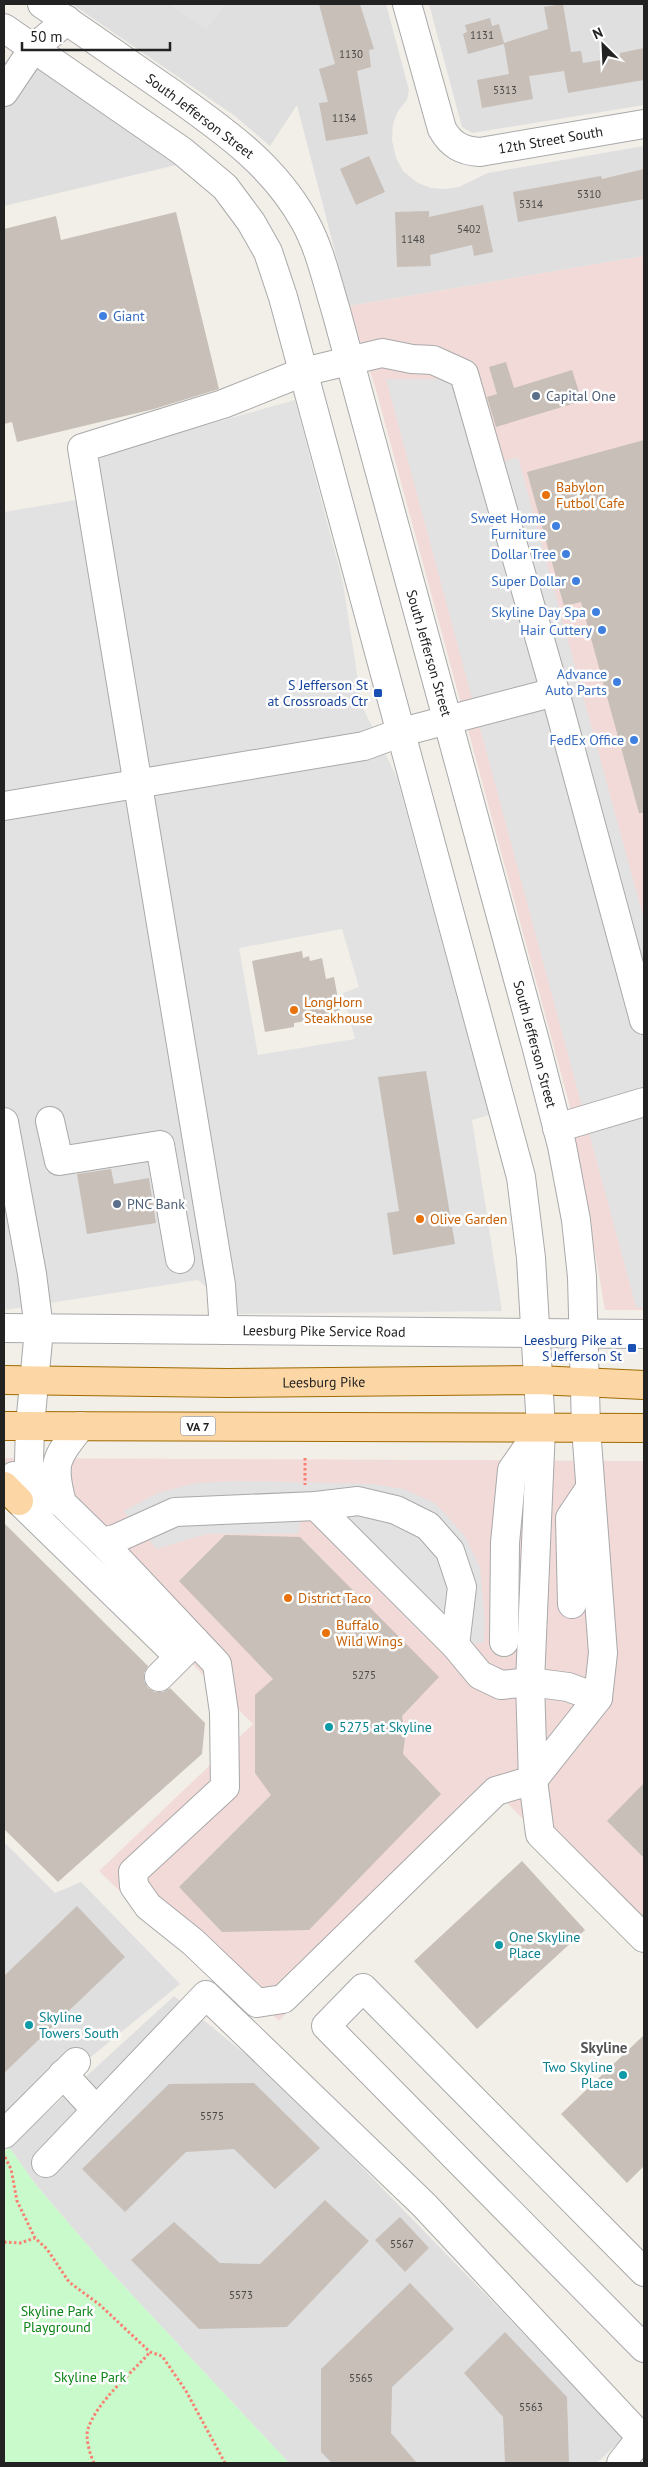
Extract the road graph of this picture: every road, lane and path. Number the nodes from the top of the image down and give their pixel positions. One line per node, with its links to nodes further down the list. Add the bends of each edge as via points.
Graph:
1 (42, 4): 3 (street, South Jefferson Street)
2 (407, 4): 7 (street, 12th Street South, via 442,129 457,147 480,152)
3 (67, 20): 5 (street); 8 (street, South Jefferson Street, via 211,120 268,169 306,223 334,302)
4 (4, 28): 5 (street)
5 (33, 49): 6 (street); 9 (street, via 182,151 225,187 268,252)
6 (4, 92)
7 (644, 124)
8 (350, 360): 9 (street); 10 (street, via 382,352 433,360 464,374); 11 (street, South Jefferson Street)
9 (303, 372): 12 (street); 13 (street, via 223,404 82,448)
10 (555, 692): 11 (street); 15 (street)
11 (448, 721): 12 (street); 19 (street, South Jefferson Street)
12 (402, 732): 13 (street, via 364,746); 24 (street, via 521,1177 531,1258)
13 (139, 784): 14 (street); 23 (street, via 221,1285)
14 (4, 806)
15 (644, 1020)
16 (644, 1102): 19 (street)
17 (50, 1121): 20 (street, via 58,1161 160,1145)
18 (4, 1122): 22 (street)
19 (557, 1128): 25 (street, South Jefferson Street, via 576,1220 582,1276)
20 (180, 1259)
21 (4, 1328): 22 (street, Leesburg Pike Service Road)
22 (39, 1328): 23 (street, Leesburg Pike Service Road); 29 (street)
23 (224, 1330): 24 (street, Leesburg Pike Service Road)
24 (535, 1333): 25 (street, Leesburg Pike Service Road); 28 (street)
25 (583, 1333): 26 (street, Leesburg Pike Service Road); 30 (street, South Jefferson Street)
26 (644, 1334)
27 (4, 1380): 29 (main road, Leesburg Pike)
28 (537, 1380): 29 (main road, Leesburg Pike); 30 (main road, Leesburg Pike); 34 (street)
29 (34, 1381): 32 (street)
30 (584, 1382): 31 (main road, Leesburg Pike); 35 (street, South Jefferson Street)
31 (644, 1384)
32 (17, 1426): 33 (main road, VA 7); 40 (street); 42 (street, via 33,1478 41,1492)
33 (81, 1426): 34 (main road, VA 7); 42 (street, via 57,1461 55,1474)
34 (541, 1428): 35 (main road, VA 7); 41 (street); 46 (street, via 512,1470 505,1543)
35 (586, 1428): 36 (main road, VA 7); 39 (street, South Jefferson Street)
36 (644, 1428)
37 (305, 1458): 38 (path)
38 (305, 1480)
39 (590, 1488): 41 (street, via 570,1518 563,1605 551,1519); 51 (street, South Jefferson Street, via 602,1654)
40 (12, 1493): 48 (street)
41 (538, 1493): 50 (street)
42 (62, 1503): 44 (street)
43 (316, 1506): 44 (street, via 175,1512); 47 (street); 47 (street, via 358,1501 396,1510 428,1526 450,1551 462,1588)
44 (102, 1542): 45 (street)
45 (195, 1641): 49 (street); 52 (street, via 217,1664 224,1712 225,1787 133,1872 134,1886 148,1906 194,1942 257,2003 283,1999 496,1791)
46 (504, 1642)
47 (455, 1645): 50 (street, via 480,1675 501,1685)
48 (168, 1646)
49 (158, 1677)
50 (530, 1682): 51 (street, via 568,1687); 52 (street)
51 (598, 1698): 52 (street)
52 (533, 1780): 53 (street, via 540,1834)
53 (644, 1938)
54 (96, 2110): 55 (street, via 69,2068); 57 (street); 63 (street, via 206,1995 424,2205)
55 (4, 2134)
56 (4, 2154): 58 (path, via 18,2201)
57 (46, 2163)
58 (35, 2238): 59 (path, via 20,2244); 62 (path, via 47,2248 69,2282 100,2305)
59 (4, 2242)
60 (644, 2272): 61 (street, via 363,1988 326,2026)
61 (644, 2348)
62 (150, 2352): 64 (path, via 101,2405 88,2430); 65 (path, via 162,2356 181,2384)
63 (642, 2436): 66 (street)
64 (94, 2463)
65 (225, 2463)
66 (621, 2463)

